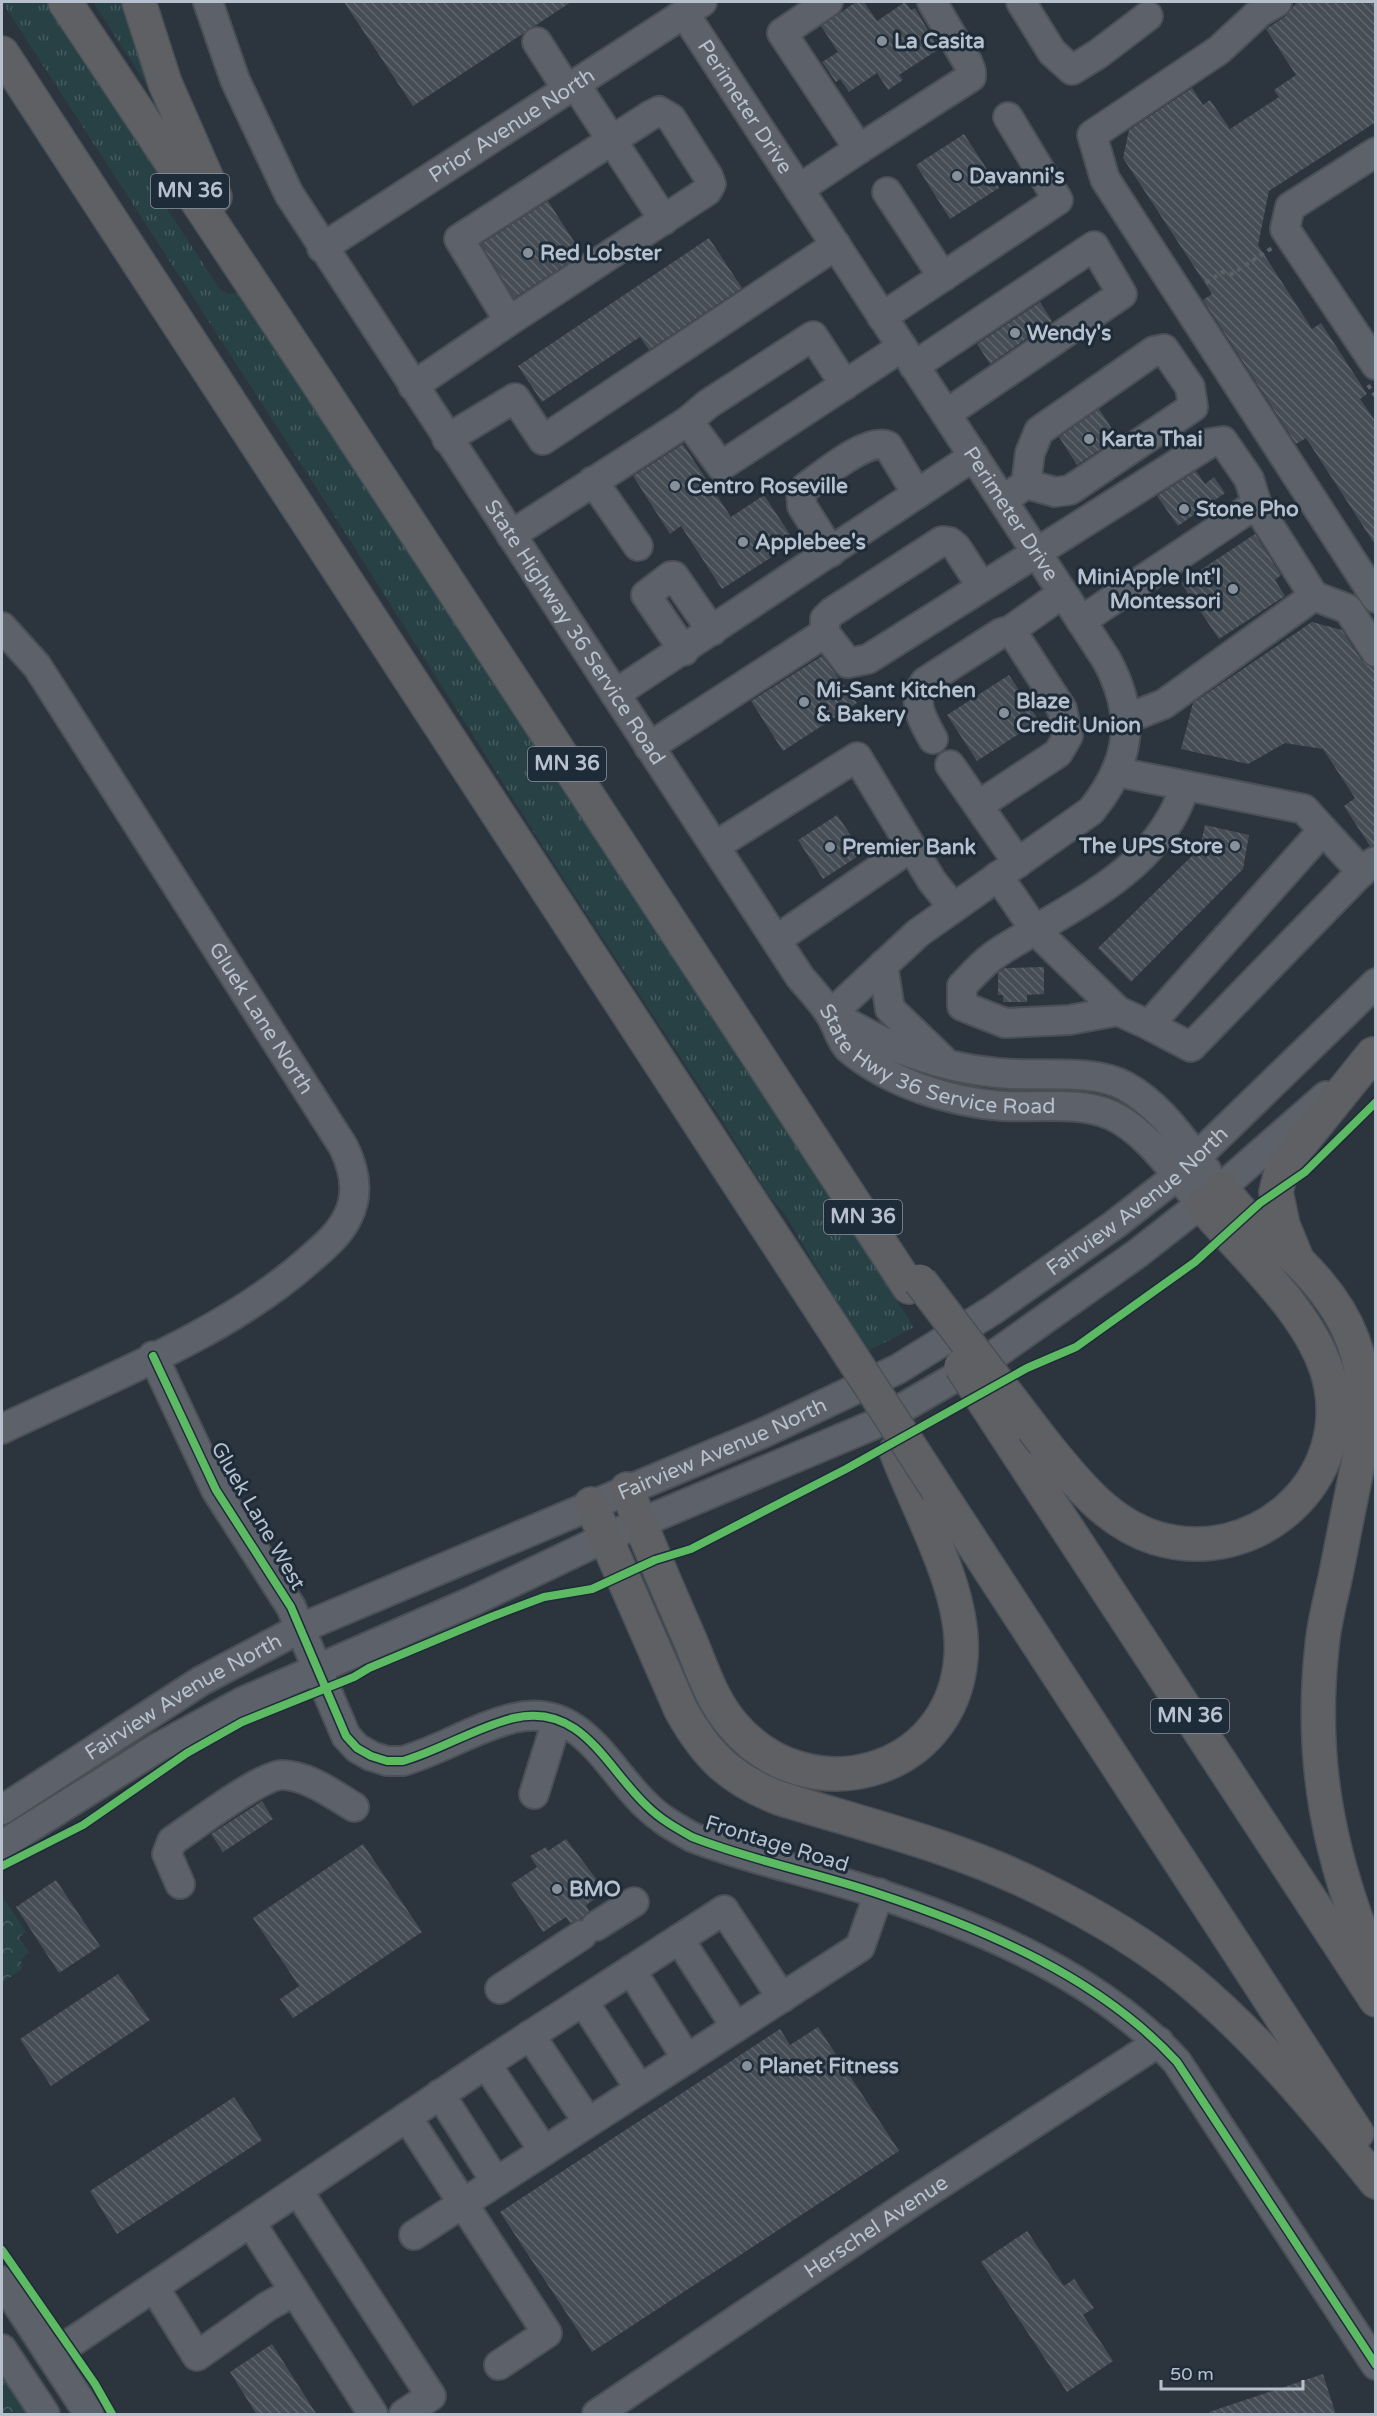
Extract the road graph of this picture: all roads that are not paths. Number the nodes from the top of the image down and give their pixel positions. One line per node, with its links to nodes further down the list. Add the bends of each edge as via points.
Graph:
1 (65, 2): 29 (highway, MN 36)
2 (139, 2): 29 (highway, via 165,83 193,151)
3 (208, 2): 22 (street, State Highway 36 Service Road, via 235,80 260,136)
4 (828, 2): 16 (street, via 782,33)
5 (932, 2): 16 (street, via 968,63 970,77)
6 (1021, 2): 9 (street, via 1052,52 1072,70)
7 (1277, 2): 48 (street, via 1260,12 1219,50 1092,135 1106,179)
8 (693, 7): 12 (street, Prior Avenue North); 18 (street, Perimeter Drive)
9 (1148, 16)
10 (537, 42): 12 (street)
11 (2, 53): 24 (highway)
12 (571, 87): 15 (street); 22 (street, Prior Avenue North)
13 (2, 95): 24 (highway)
14 (1008, 117): 23 (street, via 1058,200)
15 (612, 141): 20 (street); 20 (street, via 659,111 671,118 711,184 707,191); 26 (street, via 459,239)
16 (859, 149): 18 (street)
17 (1376, 152): 28 (street, via 1290,207 1285,228)
18 (799, 189): 21 (street, Perimeter Drive)
19 (887, 192): 23 (street)
20 (664, 220): 26 (street)
21 (836, 245): 25 (street, Perimeter Drive); 34 (street, via 543,440 516,398)
22 (322, 248): 30 (street, State Highway 36 Service Road)
23 (943, 277): 25 (street)
24 (151, 282): 86 (highway, bridge, via 889,1414 896,1451)
25 (882, 316): 27 (street, Perimeter Drive)
26 (509, 321): 30 (street)
27 (908, 356): 31 (street); 32 (street, Perimeter Drive); 32 (street, via 1094,246 1122,294)
28 (1376, 365)
29 (316, 380): 82 (highway, MN 36, via 817,1148)
30 (413, 386): 34 (street, State Highway 36 Service Road)
31 (845, 386): 33 (street, via 721,466); 33 (street, via 813,336)
32 (946, 414): 35 (street, Perimeter Drive)
33 (688, 421): 36 (street)
34 (447, 439): 41 (street, State Highway 36 Service Road)
35 (974, 456): 38 (street); 39 (street, Perimeter Drive)
36 (593, 481): 41 (street); 42 (street)
37 (1026, 484): 37 (street, via 1054,492 1070,490 1193,406 1190,387 1164,349 1154,351 1039,431 1030,453); 39 (street)
38 (917, 494): 43 (street); 43 (street, via 888,446 882,443 868,446 806,487 801,492 802,506)
39 (1003, 500): 44 (street, Perimeter Drive)
40 (1258, 508): 44 (street, via 1250,479 1223,441 1210,443); 47 (street); 49 (street, via 1244,512)
41 (511, 535): 56 (street, State Highway 36 Service Road)
42 (638, 546)
43 (831, 552): 52 (street)
44 (1036, 552): 45 (street); 46 (street, Perimeter Drive)
45 (982, 587): 53 (street, via 856,663 848,663); 53 (street, via 956,547 942,541 832,612 825,619)
46 (1063, 593): 49 (street, Perimeter Drive); 51 (street)
47 (1314, 596): 55 (street, via 1348,609); 57 (street, via 1164,704)
48 (1376, 598)
49 (1081, 621): 57 (street, Perimeter Drive, via 1117,679)
50 (2, 627): 83 (street, Gluek Lane North, via 37,666 351,1162 354,1197 350,1213 332,1240 256,1301)
51 (1011, 630): 58 (street, via 925,682 917,693 920,714); 63 (street, via 1062,709 1068,736 1058,753)
52 (712, 631): 54 (street); 54 (street, via 674,576 670,576 646,595)
53 (825, 633): 59 (street)
54 (684, 651): 56 (street)
55 (1376, 652)
56 (615, 694): 59 (street, State Highway 36 Service Road)
57 (1126, 720): 61 (street, Perimeter Drive)
58 (933, 739)
59 (649, 747): 65 (street, State Highway 36 Service Road)
60 (950, 765): 63 (street)
61 (1117, 772): 62 (street); 68 (street, Perimeter Drive, via 1091,812)
62 (1185, 786): 64 (street, via 1304,809); 70 (street, via 1166,831 1140,860)
63 (979, 805): 68 (street)
64 (1323, 830): 67 (street); 76 (street)
65 (715, 846): 66 (street, via 857,757); 71 (street, State Highway 36 Service Road)
66 (911, 847): 69 (street); 71 (street)
67 (1369, 866): 76 (street, via 1191,1047)
68 (1008, 869): 69 (street, Perimeter Drive); 70 (street)
69 (953, 907): 72 (street, Perimeter Drive)
70 (1035, 930): 74 (street); 74 (street, via 992,957 962,986 962,1006 1005,1023 1069,1020)
71 (776, 940): 75 (street, State Highway 36 Service Road)
72 (882, 965): 75 (street, Perimeter Drive); 78 (street, via 890,1009)
73 (1376, 983): 79 (street, Fairview Avenue North)
74 (1118, 1011): 76 (street)
75 (831, 1014): 78 (street, State Hwy 36 Service Road, via 913,1056); 79 (street, State Hwy 36 Service Road, via 846,1046 909,1084 952,1098 1002,1106 1094,1109 1126,1123)
76 (1149, 1025)
77 (1374, 1053): 80 (street, Fairview Avenue North); 81 (highway, via 1282,1167 1276,1192 1283,1225)
78 (951, 1066): 79 (street, State Hwy 36 Service Road, via 998,1073 1090,1077 1123,1085 1151,1103 1176,1129)
79 (1186, 1166): 80 (street, State Hwy 36 Service Road); 85 (street, Fairview Avenue North, via 1114,1225 993,1310 898,1369 774,1429)
80 (1211, 1196): 81 (highway, via 1245,1216); 82 (highway, bridge, via 1321,1355 1332,1405 1325,1455 1313,1480 1298,1501 1272,1524 1250,1534 1223,1542 1180,1544 1154,1538 1101,1508); 88 (street, Fairview Avenue North, via 1030,1331 873,1425)
81 (1298, 1261): 102 (highway, via 1345,1320 1363,1375 1366,1401 1364,1435 1322,1643 1318,1747 1335,1857 1353,1916)
82 (914, 1284): 105 (highway, MN 36, bridge, via 1004,1432)
83 (153, 1356): 84 (street, Gluek Lane North); 90 (street, Gluek Lane West, via 216,1490 291,1607)
84 (2, 1429)
85 (627, 1490): 87 (street, Fairview Avenue North); 88 (highway)
86 (927, 1496): 88 (highway, via 962,1631 957,1682 936,1728 922,1741 892,1762 857,1772 802,1772 767,1756 732,1725 710,1687); 117 (highway)
87 (591, 1504): 89 (highway); 90 (street, Fairview Avenue North)
88 (640, 1525): 89 (street, Fairview Avenue North)
89 (607, 1537): 91 (street, Fairview Avenue North, via 473,1601); 119 (highway, via 681,1710 696,1738 733,1775 778,1798 973,1859 1039,1887 1140,1945 1186,1979 1231,2020 1287,2078)
90 (299, 1629): 91 (street, Frontage Road); 95 (street, Fairview Avenue North, via 201,1681)
91 (317, 1667): 92 (street, Frontage Road, via 346,1736 357,1748 387,1761 419,1756 517,1717); 96 (street, Fairview Avenue North, via 157,1748)
92 (557, 1720): 93 (street); 98 (street, Frontage Road, via 576,1728 593,1742 647,1807 692,1837)
93 (534, 1794)
94 (354, 1807): 97 (street, via 293,1776 268,1778 172,1841 167,1854)
95 (2, 1810)
96 (2, 1845)
97 (180, 1884)
98 (879, 1893): 104 (street, via 860,1947); 109 (street, Frontage Road, via 1040,1961 1101,1998)
99 (634, 1902): 103 (street)
100 (679, 1939): 101 (street); 104 (street, via 724,1910); 107 (street)
101 (631, 1970): 106 (street); 110 (street)
102 (1376, 1970)
103 (500, 1989)
104 (782, 1998): 107 (street)
105 (1376, 2000)
106 (583, 2001): 108 (street); 112 (street)
107 (736, 2027): 110 (street)
108 (530, 2035): 111 (street); 115 (street)
109 (1159, 2042): 130 (street, Frontage Road, via 1188,2078); 135 (street, Herschel Avenue, via 912,2202)
110 (687, 2059): 112 (street)
111 (486, 2064): 113 (street); 116 (street)
112 (640, 2089): 115 (street)
113 (441, 2094): 114 (street); 118 (street)
114 (407, 2117): 120 (street); 121 (street)
115 (588, 2122): 116 (street)
116 (544, 2151): 118 (street)
117 (1376, 2162)
118 (496, 2182): 121 (street)
119 (1376, 2182)
120 (298, 2191): 122 (street); 134 (street, via 431,2396)
121 (462, 2204): 123 (street); 129 (street, via 548,2333)
122 (250, 2223): 125 (street); 126 (street)
123 (414, 2235)
124 (2, 2281): 128 (street)
125 (154, 2287): 126 (street, via 197,2355); 128 (street)
126 (294, 2292): 133 (street)
127 (2, 2349): 131 (street)
128 (51, 2356): 132 (street)
129 (499, 2365)
130 (1376, 2365)
131 (45, 2415)
132 (89, 2415)
133 (374, 2415)
134 (404, 2415)
135 (597, 2415)

